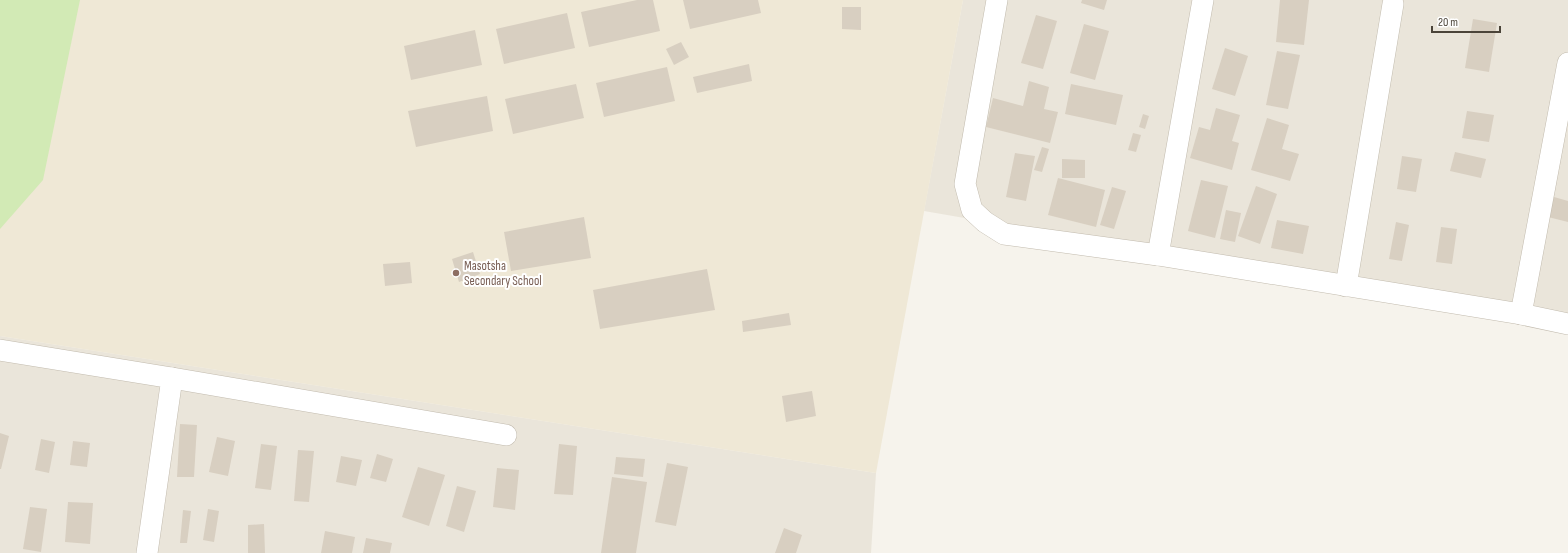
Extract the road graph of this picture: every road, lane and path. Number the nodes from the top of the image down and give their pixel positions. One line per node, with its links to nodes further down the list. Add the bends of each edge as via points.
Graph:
1 (997, 0): 5 (street, via 965,184 972,210 1004,234)
2 (1203, 0): 5 (street)
3 (1393, 4): 6 (street)
4 (1568, 63): 7 (street)
5 (1158, 255): 6 (street)
6 (1346, 286): 7 (street)
7 (1521, 314): 8 (street)
8 (1568, 324)
9 (0, 350): 10 (street)
10 (172, 378): 11 (street); 12 (street)
11 (506, 435)
12 (147, 553)

